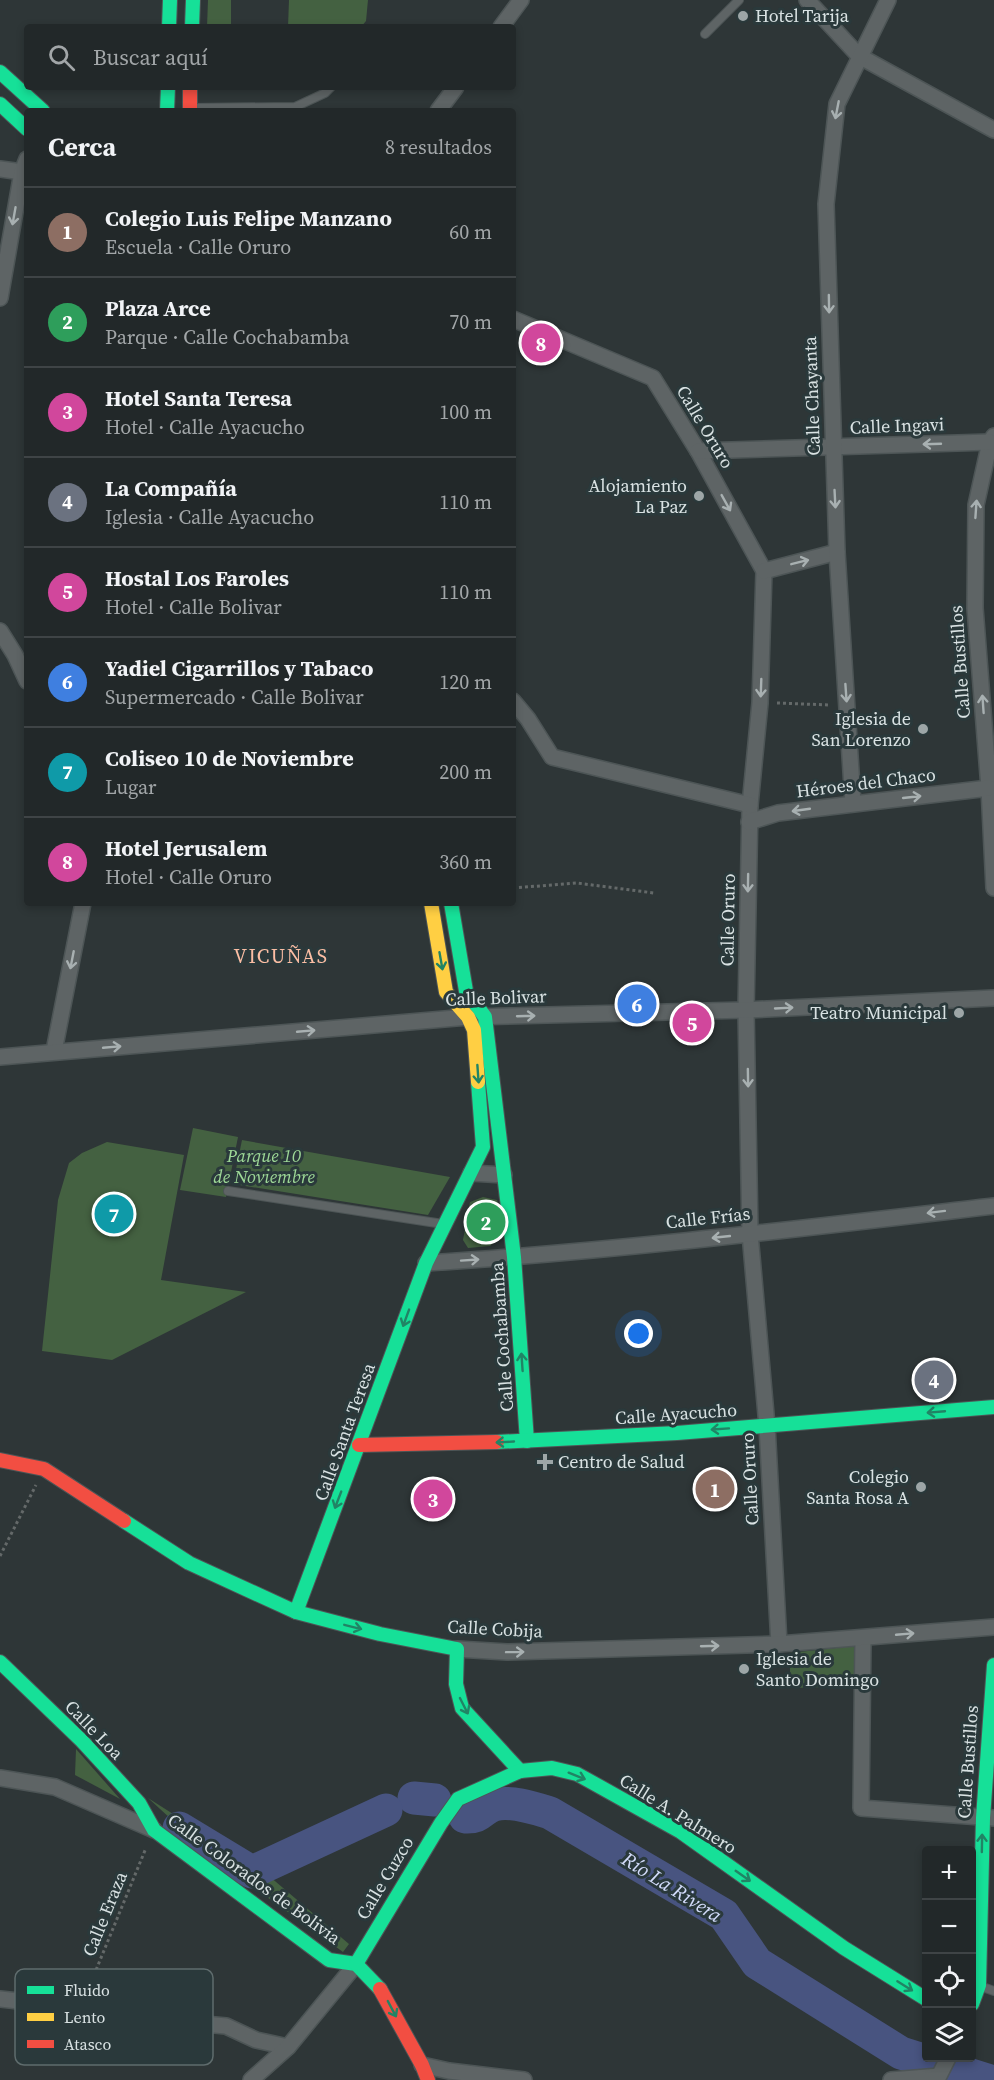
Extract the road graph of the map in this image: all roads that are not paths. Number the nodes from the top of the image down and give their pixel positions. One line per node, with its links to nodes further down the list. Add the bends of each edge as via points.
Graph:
1 (170, 0): 7 (main road)
2 (193, 0): 8 (main road)
3 (522, 0): 9 (street)
4 (739, 0): 10 (lane)
5 (807, 0): 11 (street)
6 (888, 0): 11 (street, Calle Chayanta)
7 (169, 24)
8 (192, 24)
9 (503, 24)
10 (705, 34)
11 (859, 56): 24 (street); 30 (street, Calle Chayanta, one-way to 30, via 837,104 826,204)
12 (0, 72): 18 (main road)
13 (168, 90): 19 (main road)
14 (190, 90): 20 (main road)
15 (328, 90): 21 (lane, via 295,107)
16 (454, 90): 22 (street)
17 (0, 104): 23 (main road)
18 (40, 108)
19 (167, 108)
20 (190, 108)
21 (260, 108)
22 (440, 108)
23 (24, 126)
24 (994, 130)
25 (24, 165): 26 (street); 27 (street, one-way to 27)
26 (0, 169)
27 (0, 298)
28 (516, 320): 31 (street, Calle Oruro, via 653,378)
29 (992, 439): 30 (street, Calle Ingavi, one-way to 30); 37 (street, Calle Bustillos, one-way to 29, via 975,597 976,505)
30 (832, 448): 31 (street, Calle Ingavi); 32 (street, Calle Chayanta, one-way to 32)
31 (698, 452): 33 (street, Calle Oruro, one-way to 33)
32 (837, 552): 33 (street, one-way to 32); 38 (street, Calle Chayanta, one-way to 38)
33 (764, 571): 39 (street, Calle Oruro, one-way to 39, via 760,703)
34 (0, 631): 35 (street)
35 (21, 655)
36 (516, 705): 39 (street, via 552,757)
37 (989, 788): 38 (street, Héroes del Chaco, one-way to 37); 41 (street, Calle Bustillos)
38 (853, 803): 40 (street, Héroes del Chaco, one-way to 40, via 778,813)
39 (750, 805): 40 (street, Calle Oruro)
40 (750, 822): 46 (street, Calle Oruro, one-way to 46)
41 (994, 888)
42 (82, 906): 49 (street, one-way to 49)
43 (432, 906): 47 (main road, one-way to 47, via 446,992)
44 (452, 906): 48 (main road, via 466,992)
45 (994, 998): 46 (street, Calle Bolivar, one-way to 45)
46 (746, 1010): 48 (street, Calle Bolivar, one-way to 46); 56 (street, Calle Oruro, one-way to 56)
47 (468, 1017): 48 (street, Calle Bolivar); 49 (street, Calle Bolivar, one-way to 47); 51 (main road, one-way to 51, via 474,1030 483,1147)
48 (485, 1017): 52 (main road, Calle Cochabamba)
49 (54, 1051): 50 (street, Calle Bolivar)
50 (0, 1057)
51 (471, 1173): 52 (street); 55 (main road)
52 (504, 1175): 57 (main road, Calle Cochabamba)
53 (228, 1191): 55 (lane)
54 (994, 1206): 56 (street, Calle Frías, one-way to 56)
55 (445, 1224): 58 (main road)
56 (750, 1234): 57 (street, Calle Frías, one-way to 57); 60 (street, Calle Oruro)
57 (514, 1257): 58 (street, Calle Frías, one-way to 57); 61 (main road, Calle Cochabamba, one-way to 57)
58 (426, 1263): 62 (main road, Calle Santa Teresa, one-way to 62)
59 (994, 1407): 60 (main road, Calle Ayacucho, one-way to 60)
60 (766, 1426): 61 (main road, Calle Ayacucho, one-way to 61); 67 (street, Calle Oruro)
61 (527, 1441): 62 (main road, Calle Ayacucho, one-way to 62)
62 (359, 1445): 64 (main road, Calle Santa Teresa, one-way to 64)
63 (0, 1460): 64 (main road, Calle Cobija, via 44,1469 189,1563)
64 (296, 1612): 68 (main road, Calle Cobija, one-way to 68)
65 (994, 1627): 66 (street, Calle Cobija, one-way to 65)
66 (863, 1638): 67 (street, Calle Cobija); 73 (street, via 861,1808)
67 (779, 1644): 68 (street, Calle Cobija, one-way to 67, via 507,1652)
68 (457, 1649): 71 (main road, one-way to 71, via 456,1684 462,1708)
69 (0, 1662): 74 (main road, Calle Loa, via 132,1795)
70 (994, 1665): 73 (main road, Calle Bustillos)
71 (520, 1771): 75 (main road, Calle Cuzco, via 458,1799); 79 (main road, Calle A. Palmero, one-way to 79, via 552,1768 577,1774 681,1832 844,1948)
72 (0, 1778): 74 (street, Calle Colorados de Bolivia, via 55,1787)
73 (989, 1818): 76 (main road, Calle Bustillos, one-way to 73)
74 (154, 1830): 75 (main road, Calle Colorados de Bolivia, via 329,1960)
75 (356, 1964): 83 (street, Calle Cuzco); 85 (main road, one-way to 85, via 383,1992)
76 (979, 1985): 77 (lane); 78 (main road, Calle Bustillos)
77 (994, 1992)
78 (976, 1993)
79 (922, 1997)
80 (0, 1999): 81 (street)
81 (15, 2001)
82 (213, 2025): 83 (street)
83 (288, 2048): 86 (street, Calle Cuzco)
84 (945, 2062): 89 (street, via 939,2076)
85 (422, 2065): 87 (main road); 88 (street)
86 (250, 2080)
87 (428, 2080)
88 (524, 2080)
89 (891, 2080)

